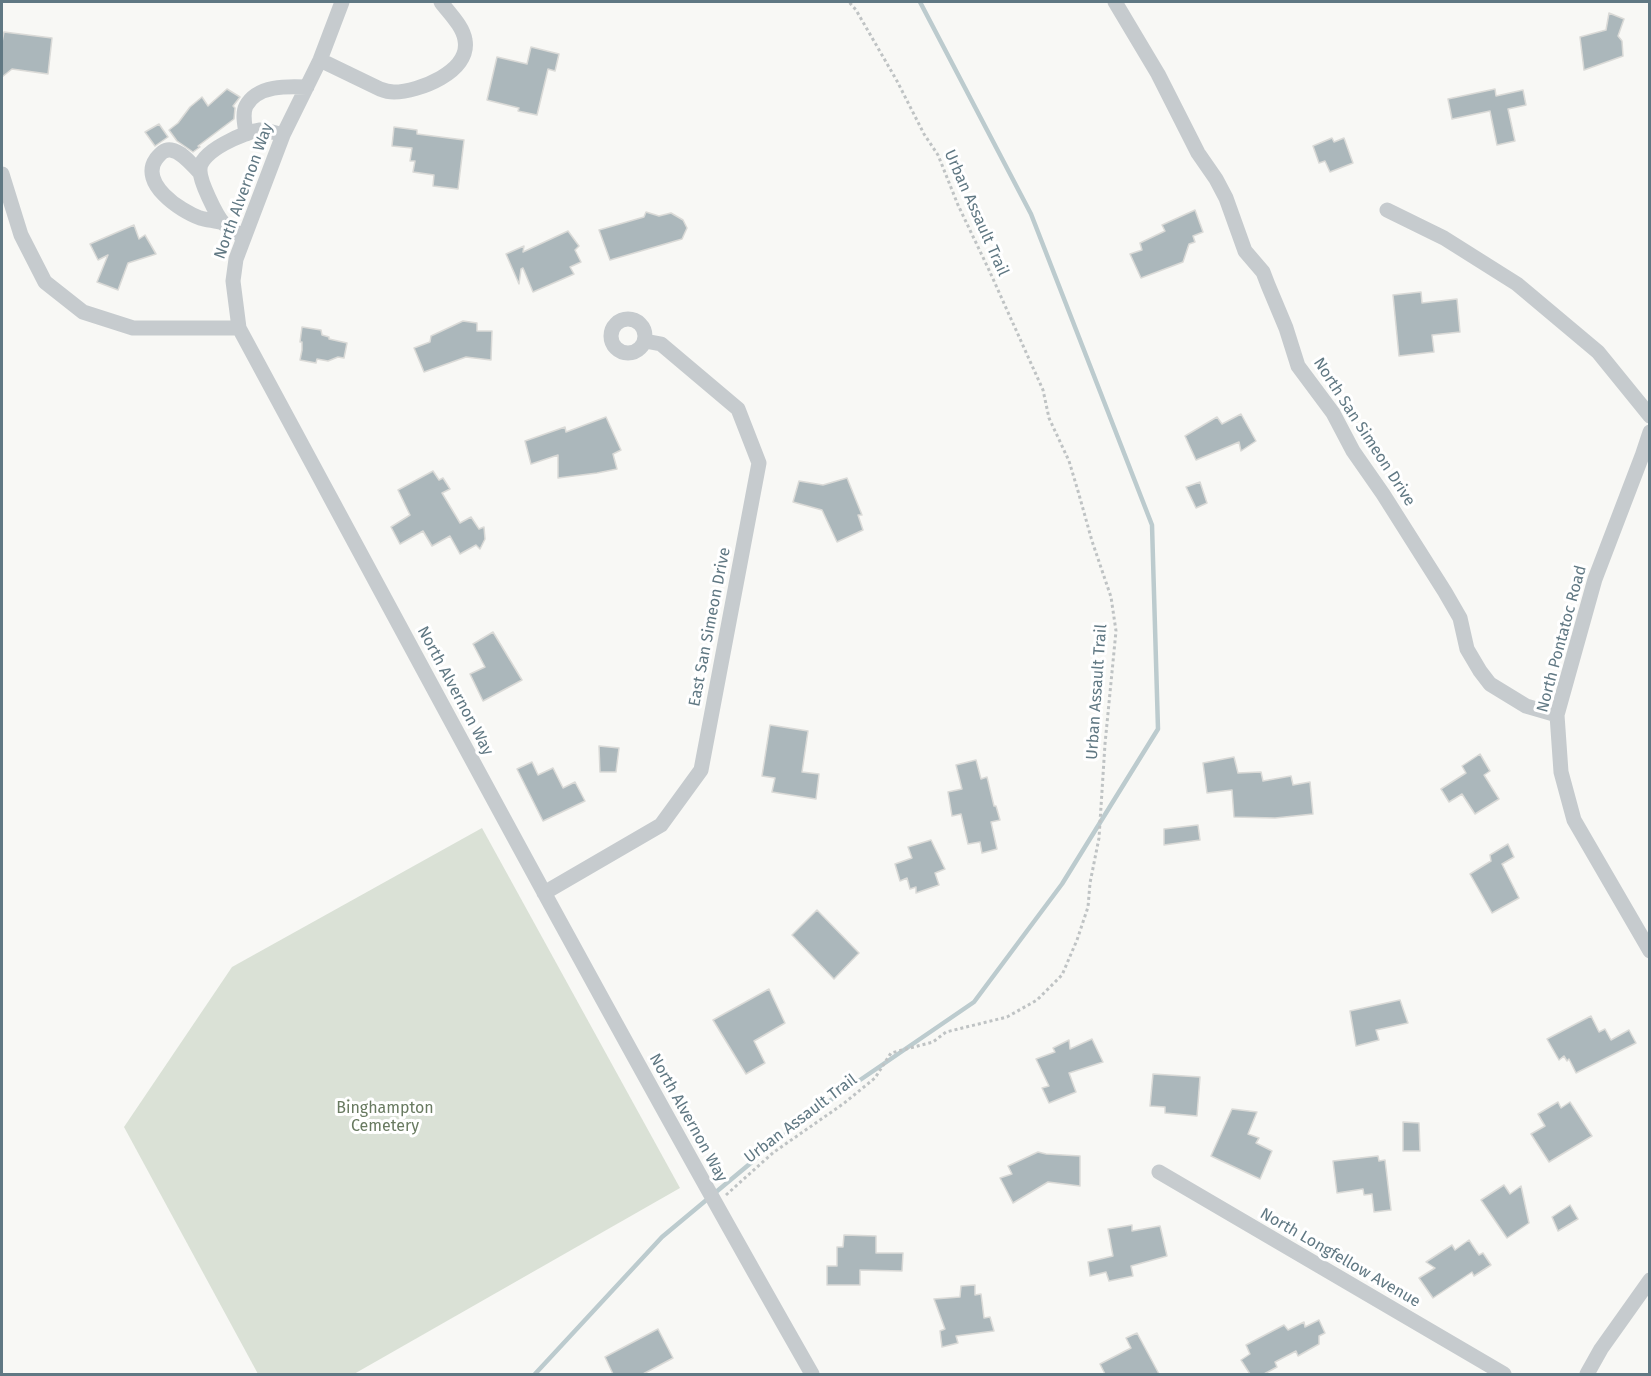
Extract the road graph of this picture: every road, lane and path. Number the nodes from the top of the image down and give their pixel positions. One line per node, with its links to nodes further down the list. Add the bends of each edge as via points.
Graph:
1 (342, 2): 5 (street, North Alvernon Way)
2 (441, 2): 5 (street, via 460,27 466,48 456,66 436,81 391,93)
3 (849, 2): 22 (path, Urban Assault Trail, via 938,155 1043,390 1049,418 1069,461 1111,597 1116,631 1099,838 1088,907 1077,940 1062,975 1037,1000 1007,1017 946,1032 933,1042 891,1053 874,1078 774,1152)
4 (1115, 2): 18 (street, North San Simeon Drive, via 1226,198 1245,251 1269,285 1299,366 1333,413 1353,451 1445,592 1460,618 1467,649 1479,671 1490,684 1526,706)
5 (320, 60): 6 (street, North Alvernon Way)
6 (307, 87): 7 (street, via 276,86 257,96 245,108); 8 (street, North Alvernon Way)
7 (246, 134): 8 (street, via 261,130); 9 (street, via 210,152 201,163)
8 (283, 135): 13 (street, North Alvernon Way)
9 (200, 173): 12 (street); 12 (street, via 173,150 160,154 152,168 154,179 167,198 200,218)
10 (2, 174): 14 (street, via 21,235 45,282 83,312 132,328)
11 (1387, 210): 16 (street, via 1444,238 1518,284 1598,352)
12 (223, 223): 13 (street)
13 (244, 237): 14 (street, North Alvernon Way, via 233,281)
14 (239, 328): 19 (street, North Alvernon Way)
15 (645, 341): 19 (street, East San Simeon Drive, via 661,344 738,409 759,463 701,770 661,825)
16 (1650, 416)
17 (1650, 432): 18 (street, North Pontatoc Road, via 1595,579)
18 (1557, 715): 20 (street, North Pontatoc Road, via 1561,772 1574,820)
19 (543, 893): 22 (street, North Alvernon Way)
20 (1650, 951)
21 (1159, 1172): 25 (street, North Longfellow Avenue)
22 (715, 1204): 24 (street, North Alvernon Way)
23 (1650, 1280): 26 (street)
24 (812, 1374)
25 (1504, 1374)
26 (1587, 1374)

